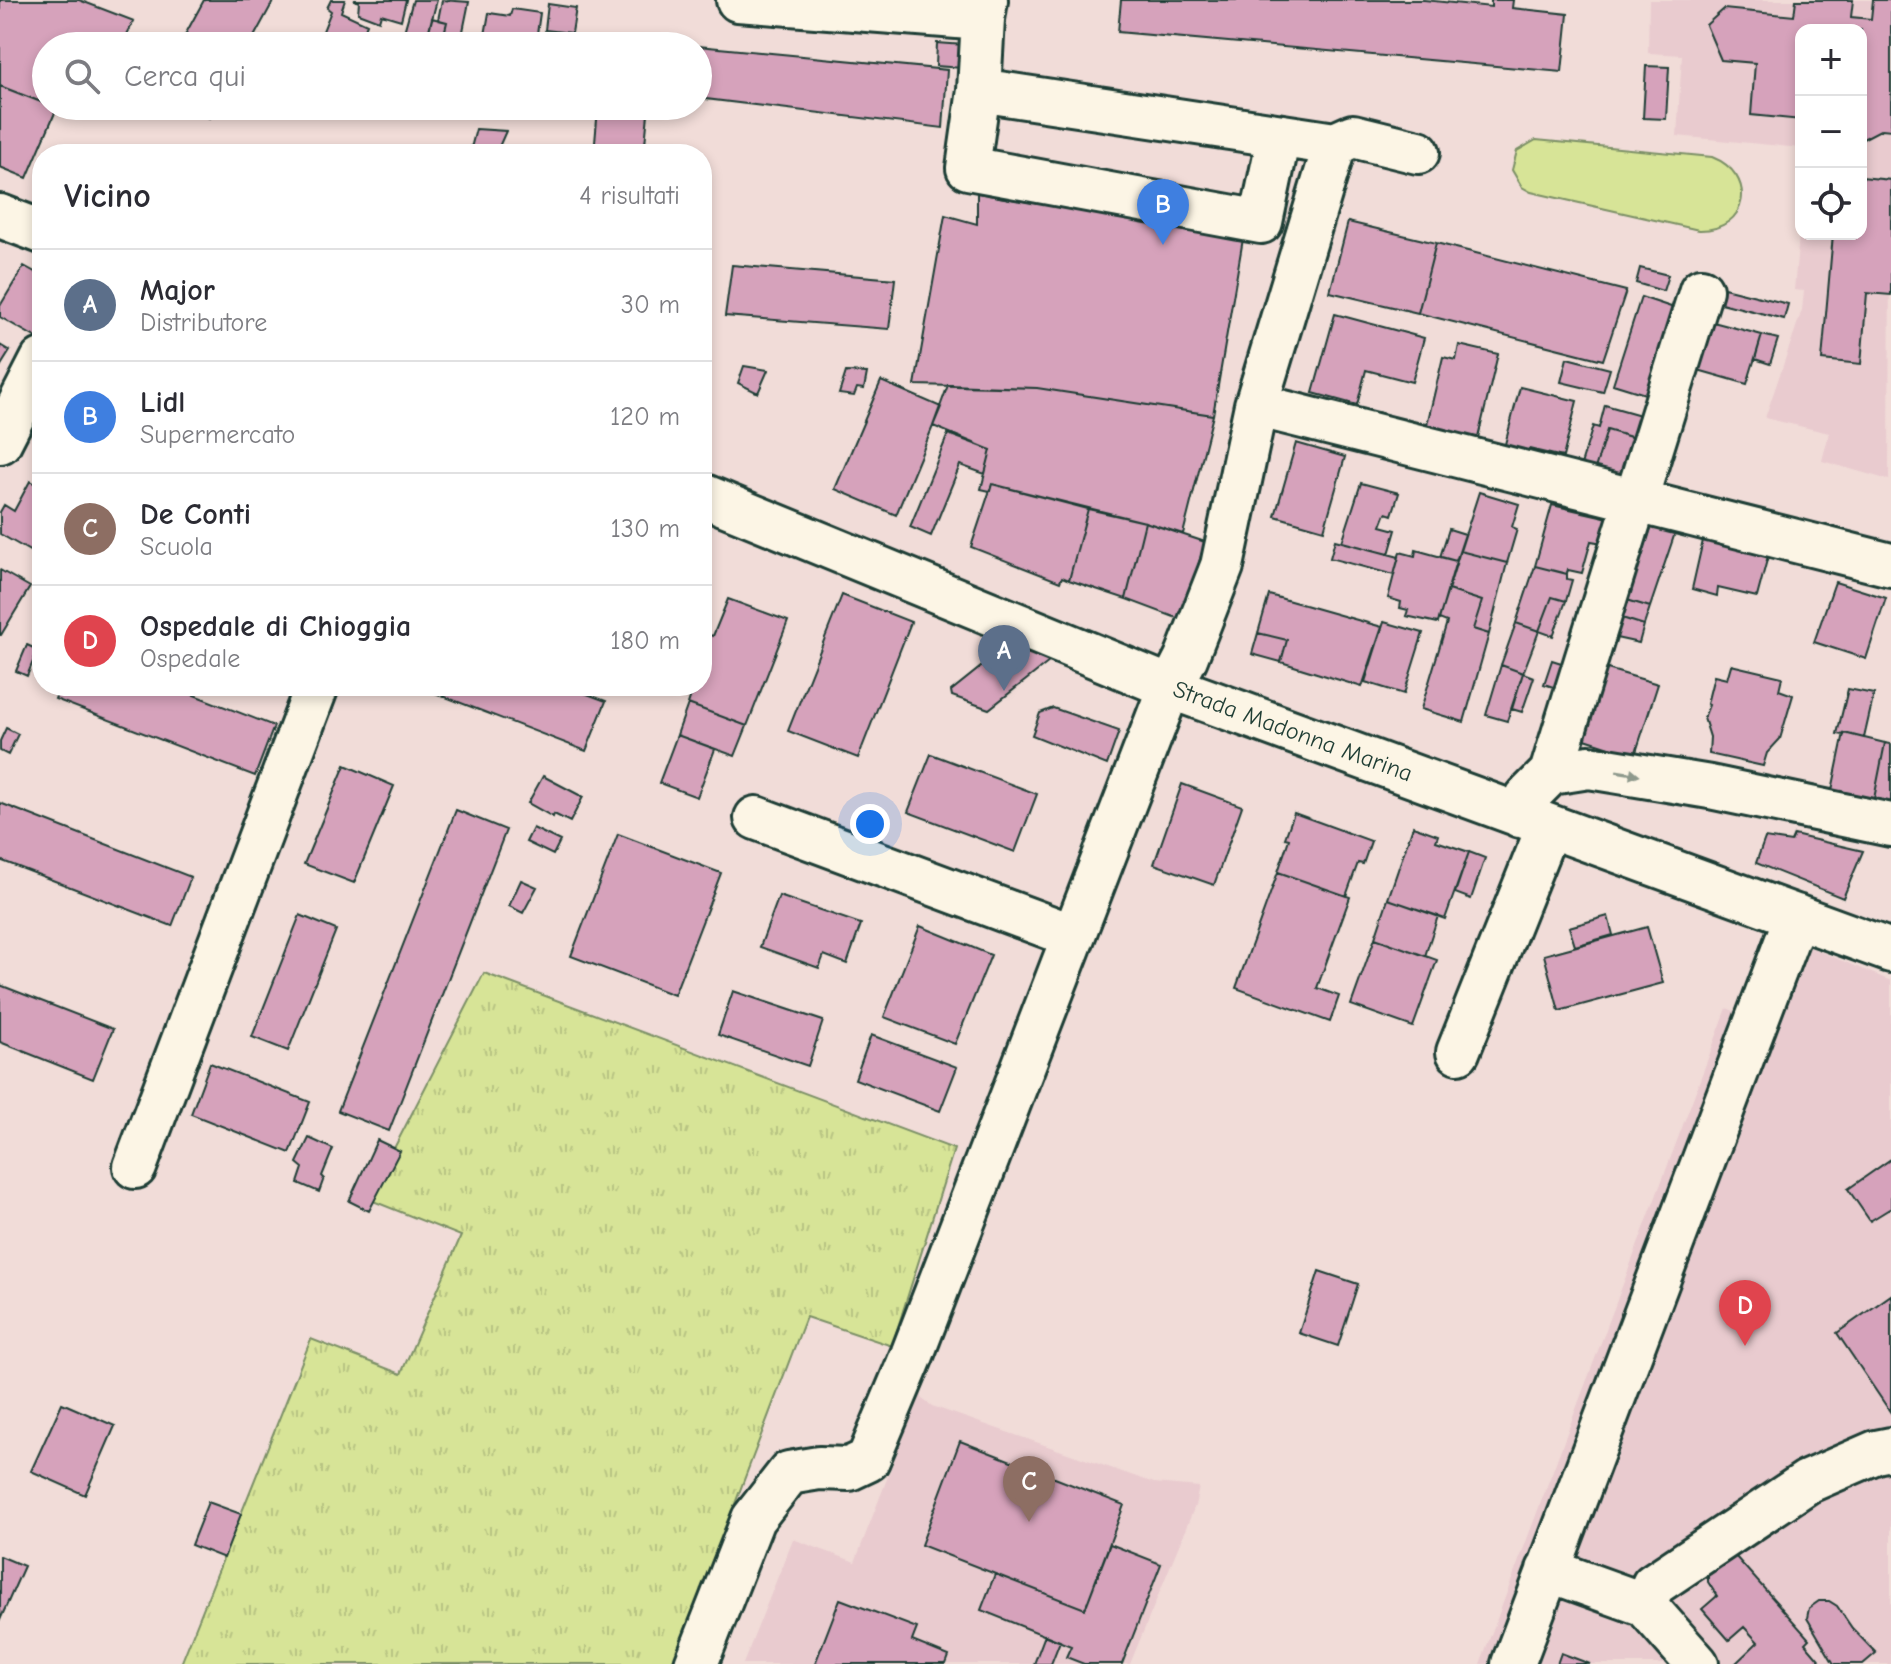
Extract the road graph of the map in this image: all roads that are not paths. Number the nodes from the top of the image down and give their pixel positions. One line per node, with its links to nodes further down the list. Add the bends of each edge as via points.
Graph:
1 (738, 0): 2 (street)
2 (984, 10): 3 (street)
3 (979, 90): 4 (street); 4 (street, via 968,168 1261,222)
4 (1279, 136): 5 (street)
5 (1335, 144): 6 (street, via 1353,136); 11 (street)
6 (1418, 152)
7 (0, 216): 8 (street)
8 (32, 228)
9 (1701, 290): 14 (street)
10 (32, 380): 12 (street)
11 (1256, 405): 14 (street); 16 (street, via 1222,566)
12 (0, 442)
13 (712, 499): 16 (street, Strada Madonna Marina)
14 (1637, 502): 15 (street); 18 (street)
15 (1891, 565)
16 (1170, 687): 20 (street, Strada Madonna Marina); 23 (street)
17 (313, 696): 26 (street)
18 (1551, 773): 20 (street, via 1527,797); 21 (street, one-way to 21, via 1589,767)
19 (756, 818): 23 (street)
20 (1534, 822): 22 (street, Strada Madonna Marina); 25 (street)
21 (1891, 825)
22 (1796, 916): 24 (street, Strada Madonna Marina); 28 (street)
23 (1073, 936): 30 (street, via 868,1460 849,1469 789,1473 753,1519)
24 (1891, 951)
25 (1458, 1052)
26 (135, 1167)
27 (1891, 1449): 29 (street, via 1807,1482 1653,1585)
28 (1548, 1570): 29 (street); 31 (street)
29 (1645, 1605): 32 (street)
30 (696, 1664)
31 (1513, 1664)
32 (1697, 1664)

